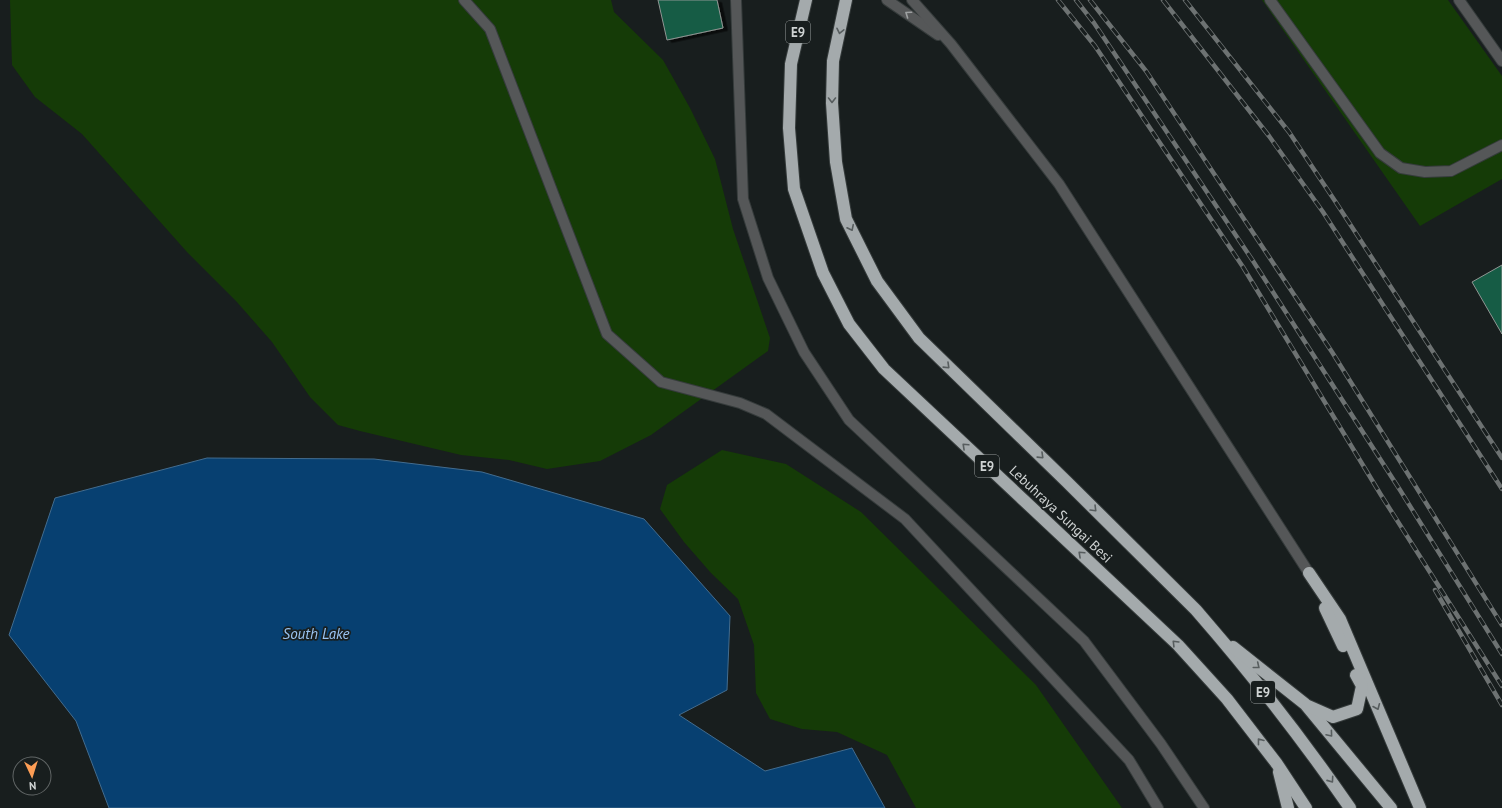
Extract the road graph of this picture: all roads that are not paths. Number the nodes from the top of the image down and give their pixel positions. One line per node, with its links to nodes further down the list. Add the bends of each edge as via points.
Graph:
1 (464, 0): 16 (street, via 490,29 607,334 661,382 740,403 766,414 905,519 1129,760)
2 (736, 0): 17 (street, via 743,199 768,278 804,352 849,420 1084,641 1161,744)
3 (806, 0): 15 (highway, Lebuhraya Sungai Besi / E9, one-way to 3, via 1227,699 1178,644 884,369 849,324 823,273 794,189 789,128 791,64)
4 (846, 0): 13 (highway, Lebuhraya Sungai Besi / E9, one-way to 13, via 833,61 832,103 836,162 846,219 877,281 919,338 1078,492)
5 (887, 0): 9 (street, one-way to 5)
6 (912, 0): 9 (street)
7 (1270, 0): 11 (street, via 1380,153 1401,168 1424,172 1451,171)
8 (1459, 0): 10 (street)
9 (951, 44): 12 (street, via 1059,184)
10 (1502, 61)
11 (1502, 145)
12 (1309, 573): 14 (highway, via 1362,686 1357,709 1333,717); 22 (highway, one-way to 22, via 1340,619)
13 (1216, 633): 14 (highway, one-way to 14); 20 (highway, Lebuhraya Sungai Besi / E9, one-way to 20, via 1311,752)
14 (1305, 704): 21 (highway, one-way to 21)
15 (1277, 764): 18 (highway); 19 (highway, Lebuhraya Sungai Besi / E9)
16 (1158, 808)
17 (1204, 808)
18 (1288, 808)
19 (1306, 808)
20 (1350, 808)
21 (1391, 808)
22 (1420, 808)

